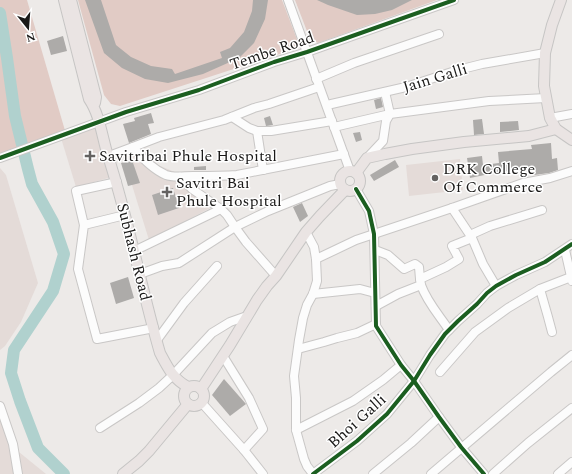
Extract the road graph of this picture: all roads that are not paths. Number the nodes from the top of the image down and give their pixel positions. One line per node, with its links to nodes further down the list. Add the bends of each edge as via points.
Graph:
1 (64, 0): 14 (main road, Subhash Road, via 89,98)
2 (71, 0): 14 (main road, Subhash Road, via 96,97)
3 (288, 0): 7 (street)
4 (454, 0): 7 (street, Tembe Road)
5 (561, 0): 8 (main road)
6 (439, 34): 9 (street)
7 (307, 52): 9 (street); 19 (street, Tembe Road)
8 (545, 53): 11 (street, Jain Galli, via 482,64); 12 (main road)
9 (316, 79): 10 (street)
10 (319, 87): 13 (street); 17 (street)
11 (385, 92): 13 (street, Jain Galli); 15 (street)
12 (546, 98): 15 (street, via 489,101); 18 (main road)
13 (326, 105): 20 (street)
14 (95, 107): 19 (main road, Subhash Road)
15 (390, 114): 20 (street); 28 (street, via 386,121 383,141)
16 (572, 114): 18 (street)
17 (232, 117): 22 (street); 24 (street, via 159,137)
18 (550, 118): 21 (main road)
19 (99, 122): 26 (main road, Subhash Road); 27 (street, Tembe Road)
20 (333, 124): 22 (street); 25 (street)
21 (556, 129): 23 (main road); 28 (main road, via 529,136 412,149)
22 (257, 131): 29 (street)
23 (572, 140)
24 (133, 147): 26 (street); 32 (street, via 158,171 167,176)
25 (344, 154): 29 (street); 31 (street)
26 (109, 156): 33 (main road, Subhash Road)
27 (0, 158)
28 (367, 158): 31 (main road)
29 (263, 170): 32 (street, via 237,175)
30 (572, 171): 36 (street, via 524,183)
31 (353, 172): 34 (main road, via 343,174 340,178); 35 (main road, via 359,175 360,181)
32 (180, 177): 37 (street, via 192,189)
33 (117, 182): 39 (main road, Subhash Road); 40 (street, via 76,191)
34 (342, 187): 35 (main road, via 351,192); 41 (street, via 330,186); 42 (main road)
35 (356, 190): 43 (street, via 369,211)
36 (452, 208): 43 (street); 44 (street)
37 (221, 209): 41 (street); 48 (street)
38 (542, 210): 44 (street, via 490,226)
39 (125, 215): 40 (street); 48 (main road, Subhash Road)
40 (84, 225): 62 (street, via 78,269 97,339)
41 (235, 227): 51 (street, via 179,263); 52 (street)
42 (306, 232): 49 (street, via 314,247); 52 (main road)
43 (374, 234): 46 (street); 49 (street)
44 (471, 237): 54 (street, via 452,246 459,259); 55 (street)
45 (572, 244): 47 (street, Bhoi Galli)
46 (375, 250): 54 (street, via 388,255 404,269 416,264 419,267); 57 (street)
47 (565, 250): 53 (street); 55 (street, Bhoi Galli)
48 (134, 251): 51 (main road, Subhash Road)
49 (316, 259): 58 (street, via 317,282)
50 (217, 266): 65 (street, via 184,303)
51 (140, 274): 62 (main road, Subhash Road)
52 (276, 276): 60 (main road)
53 (572, 279): 56 (street)
54 (420, 282): 59 (street); 63 (street, via 429,301)
55 (496, 286): 63 (street, Bhoi Galli)
56 (540, 289): 64 (street); 70 (street, via 475,332)
57 (375, 293): 58 (street, via 360,289); 59 (street)
58 (313, 294): 66 (street, via 303,318)
59 (376, 306): 61 (street)
60 (247, 316): 68 (main road); 71 (street, via 230,322 212,333)
61 (376, 324): 66 (street, via 357,333); 69 (street)
62 (154, 328): 65 (main road, Subhash Road)
63 (449, 330): 72 (street, Bhoi Galli)
64 (552, 332)
65 (157, 340): 71 (main road, Subhash Road, via 160,353)
66 (298, 349): 81 (street, via 294,376)
67 (572, 355): 82 (street)
68 (223, 356): 74 (main road); 83 (street, via 263,429)
69 (401, 365): 72 (street); 81 (street, via 353,401)
70 (440, 372)
71 (173, 375): 73 (main road, Subhash Road); 80 (street, via 139,403)
72 (414, 381): 79 (street); 88 (street, Bhoi Galli, via 387,414 357,441)
73 (188, 388): 74 (main road, via 195,386); 76 (main road, via 184,399)
74 (201, 389): 75 (main road, via 204,394)
75 (201, 402): 76 (main road, via 195,405); 83 (street)
76 (188, 404): 86 (main road, via 149,451)
77 (0, 406): 85 (street, via 13,444)
78 (572, 408): 92 (street, via 528,442)
79 (439, 417): 82 (street); 89 (street)
80 (100, 428)
81 (296, 430): 88 (street, via 304,459)
82 (461, 447): 90 (street); 91 (street)
83 (244, 450): 87 (street)
84 (572, 462): 93 (street)
85 (18, 474)
86 (123, 474)
87 (263, 474)
88 (313, 474)
89 (373, 474)
90 (431, 474)
91 (484, 474)
92 (493, 474)
93 (558, 474)

